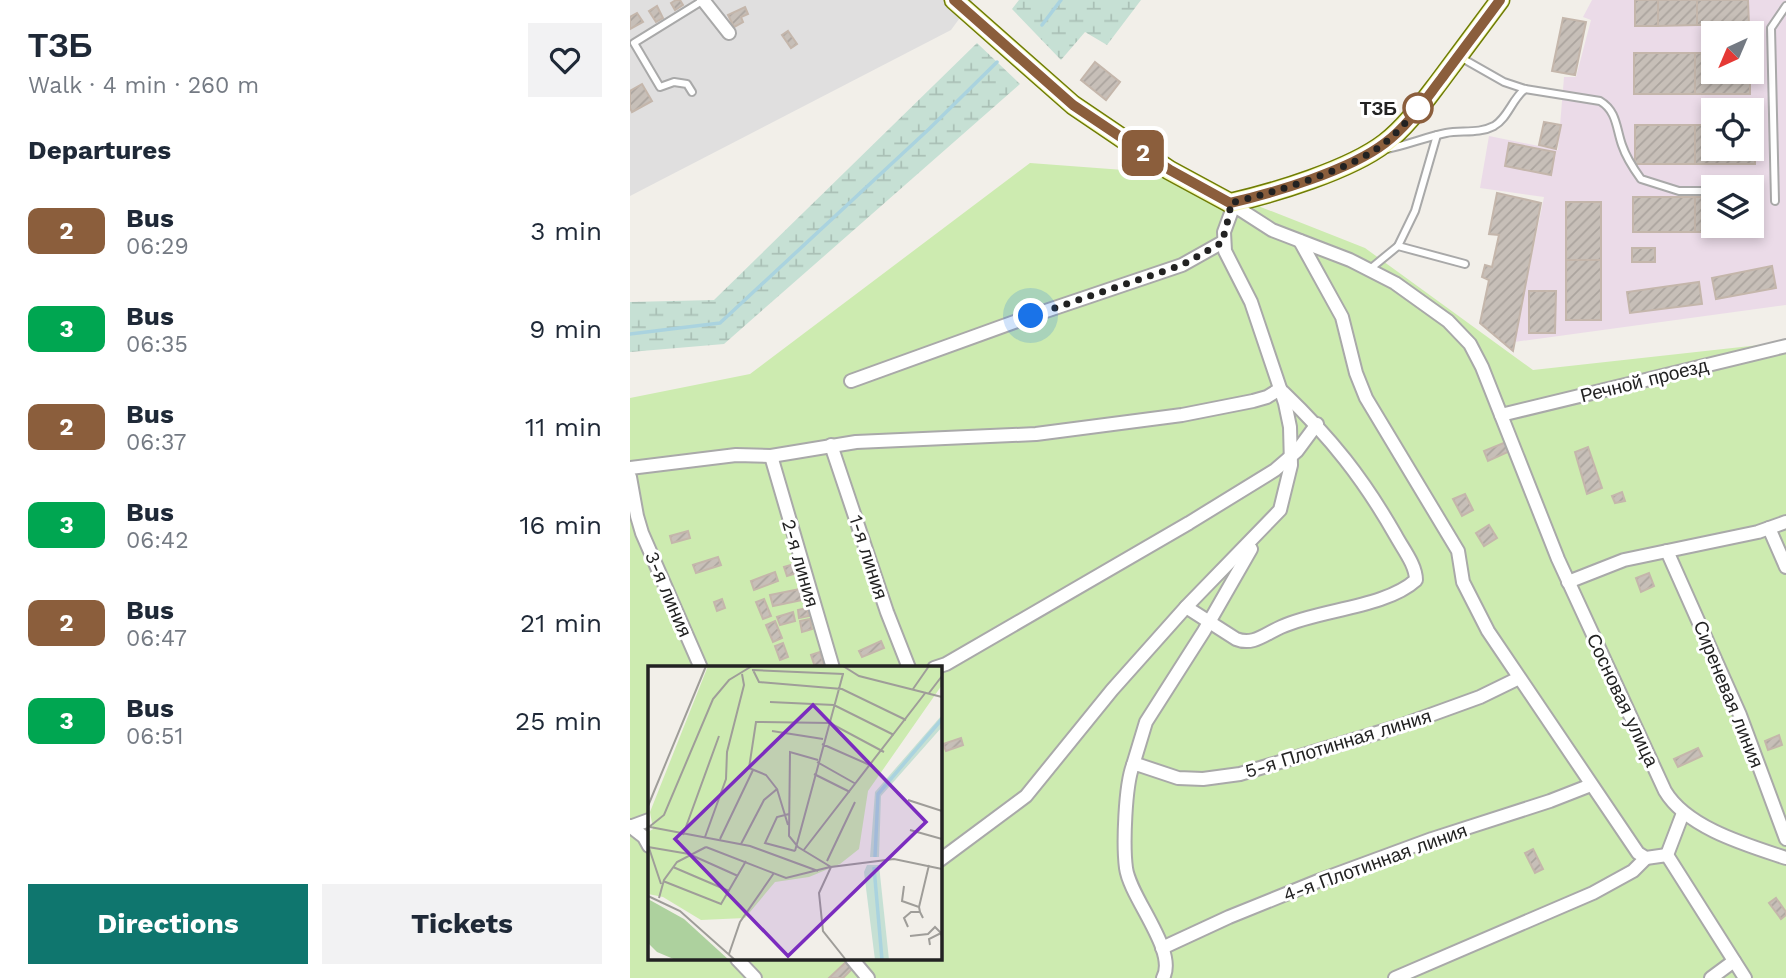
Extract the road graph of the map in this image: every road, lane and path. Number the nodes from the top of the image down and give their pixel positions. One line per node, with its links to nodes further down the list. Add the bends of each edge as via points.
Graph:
1 (703, 0): 5 (street); 6 (lane)
2 (954, 0): 14 (main road, via 1073,105 1170,170)
3 (1500, 0): 7 (main road)
4 (1786, 6): 13 (lane, via 1771,27)
5 (729, 33)
6 (632, 44): 9 (lane, via 660,87 687,84)
7 (1459, 55): 8 (lane); 11 (main road, via 1401,129)
8 (1525, 89): 10 (lane, via 1494,126); 12 (lane, via 1609,106 1622,147 1641,179 1679,191)
9 (692, 92)
10 (1437, 135): 11 (lane); 17 (lane, via 1415,211)
11 (1371, 152): 14 (main road, via 1342,167)
12 (1701, 191)
13 (1774, 201)
14 (1230, 203): 15 (street, Сосновая улица, via 1272,230); 16 (street)
15 (1300, 241): 19 (street, Сосновая улица); 42 (street, via 1342,317 1366,398 1458,551 1467,593)
16 (1223, 242): 21 (street, via 1182,265); 22 (street, via 1251,302)
17 (1398, 246): 18 (lane); 19 (lane)
18 (1465, 264)
19 (1370, 269): 23 (street, Сосновая улица, via 1462,334 1477,354)
20 (1786, 346): 23 (street, Речной проезд)
21 (851, 382)
22 (1280, 389): 24 (street); 25 (street, via 1253,401 1182,415 1036,435); 27 (street)
23 (1502, 415): 35 (street, Сосновая улица)
24 (1317, 424): 27 (street); 37 (street, via 1372,495 1416,580 1372,601 1299,618 1253,642 1236,639)
25 (831, 445): 26 (street); 40 (street, 1-я линия)
26 (771, 456): 28 (street, via 736,455); 39 (street, 2-я линия)
27 (1292, 456): 31 (street, via 1280,510); 41 (street, via 1189,523)
28 (630, 468)
29 (630, 477): 38 (street, 3-я линия, via 642,533)
30 (1786, 522): 32 (street)
31 (1267, 526): 36 (street); 37 (street)
32 (1769, 528): 33 (street); 34 (street)
33 (1667, 551): 35 (street, via 1624,560); 48 (street, Сиреневая линия, via 1740,715)
34 (1786, 567)
35 (1568, 582): 45 (street, Сосновая улица, via 1665,791)
36 (1186, 607): 37 (street); 53 (street, via 1026,796)
37 (1209, 622): 43 (street, via 1146,722)
38 (700, 666)
39 (833, 666)
40 (908, 666)
41 (940, 666)
42 (1518, 678): 43 (street, 5-я Плотинная линия, via 1400,726 1267,767 1203,779 1178,778); 44 (street)
43 (1133, 765): 54 (street, via 1124,832 1126,870)
44 (1591, 785): 51 (street); 54 (street, 4-я Плотинная линия, via 1318,881)
45 (1683, 813): 50 (street); 52 (street, via 1730,838)
46 (648, 820): 47 (street)
47 (630, 826): 49 (street)
48 (1786, 839)
49 (648, 844)
50 (1667, 855): 51 (street); 57 (street)
51 (1646, 858): 61 (street, via 1633,871 1593,893)
52 (1786, 858)
53 (942, 859)
54 (1162, 948): 60 (street, via 1167,961)
55 (738, 960): 58 (street)
56 (853, 960): 59 (street)
57 (1734, 961): 62 (street); 63 (street)
58 (755, 978)
59 (868, 978)
60 (1163, 978)
61 (1395, 978)
62 (1711, 978)
63 (1745, 978)

